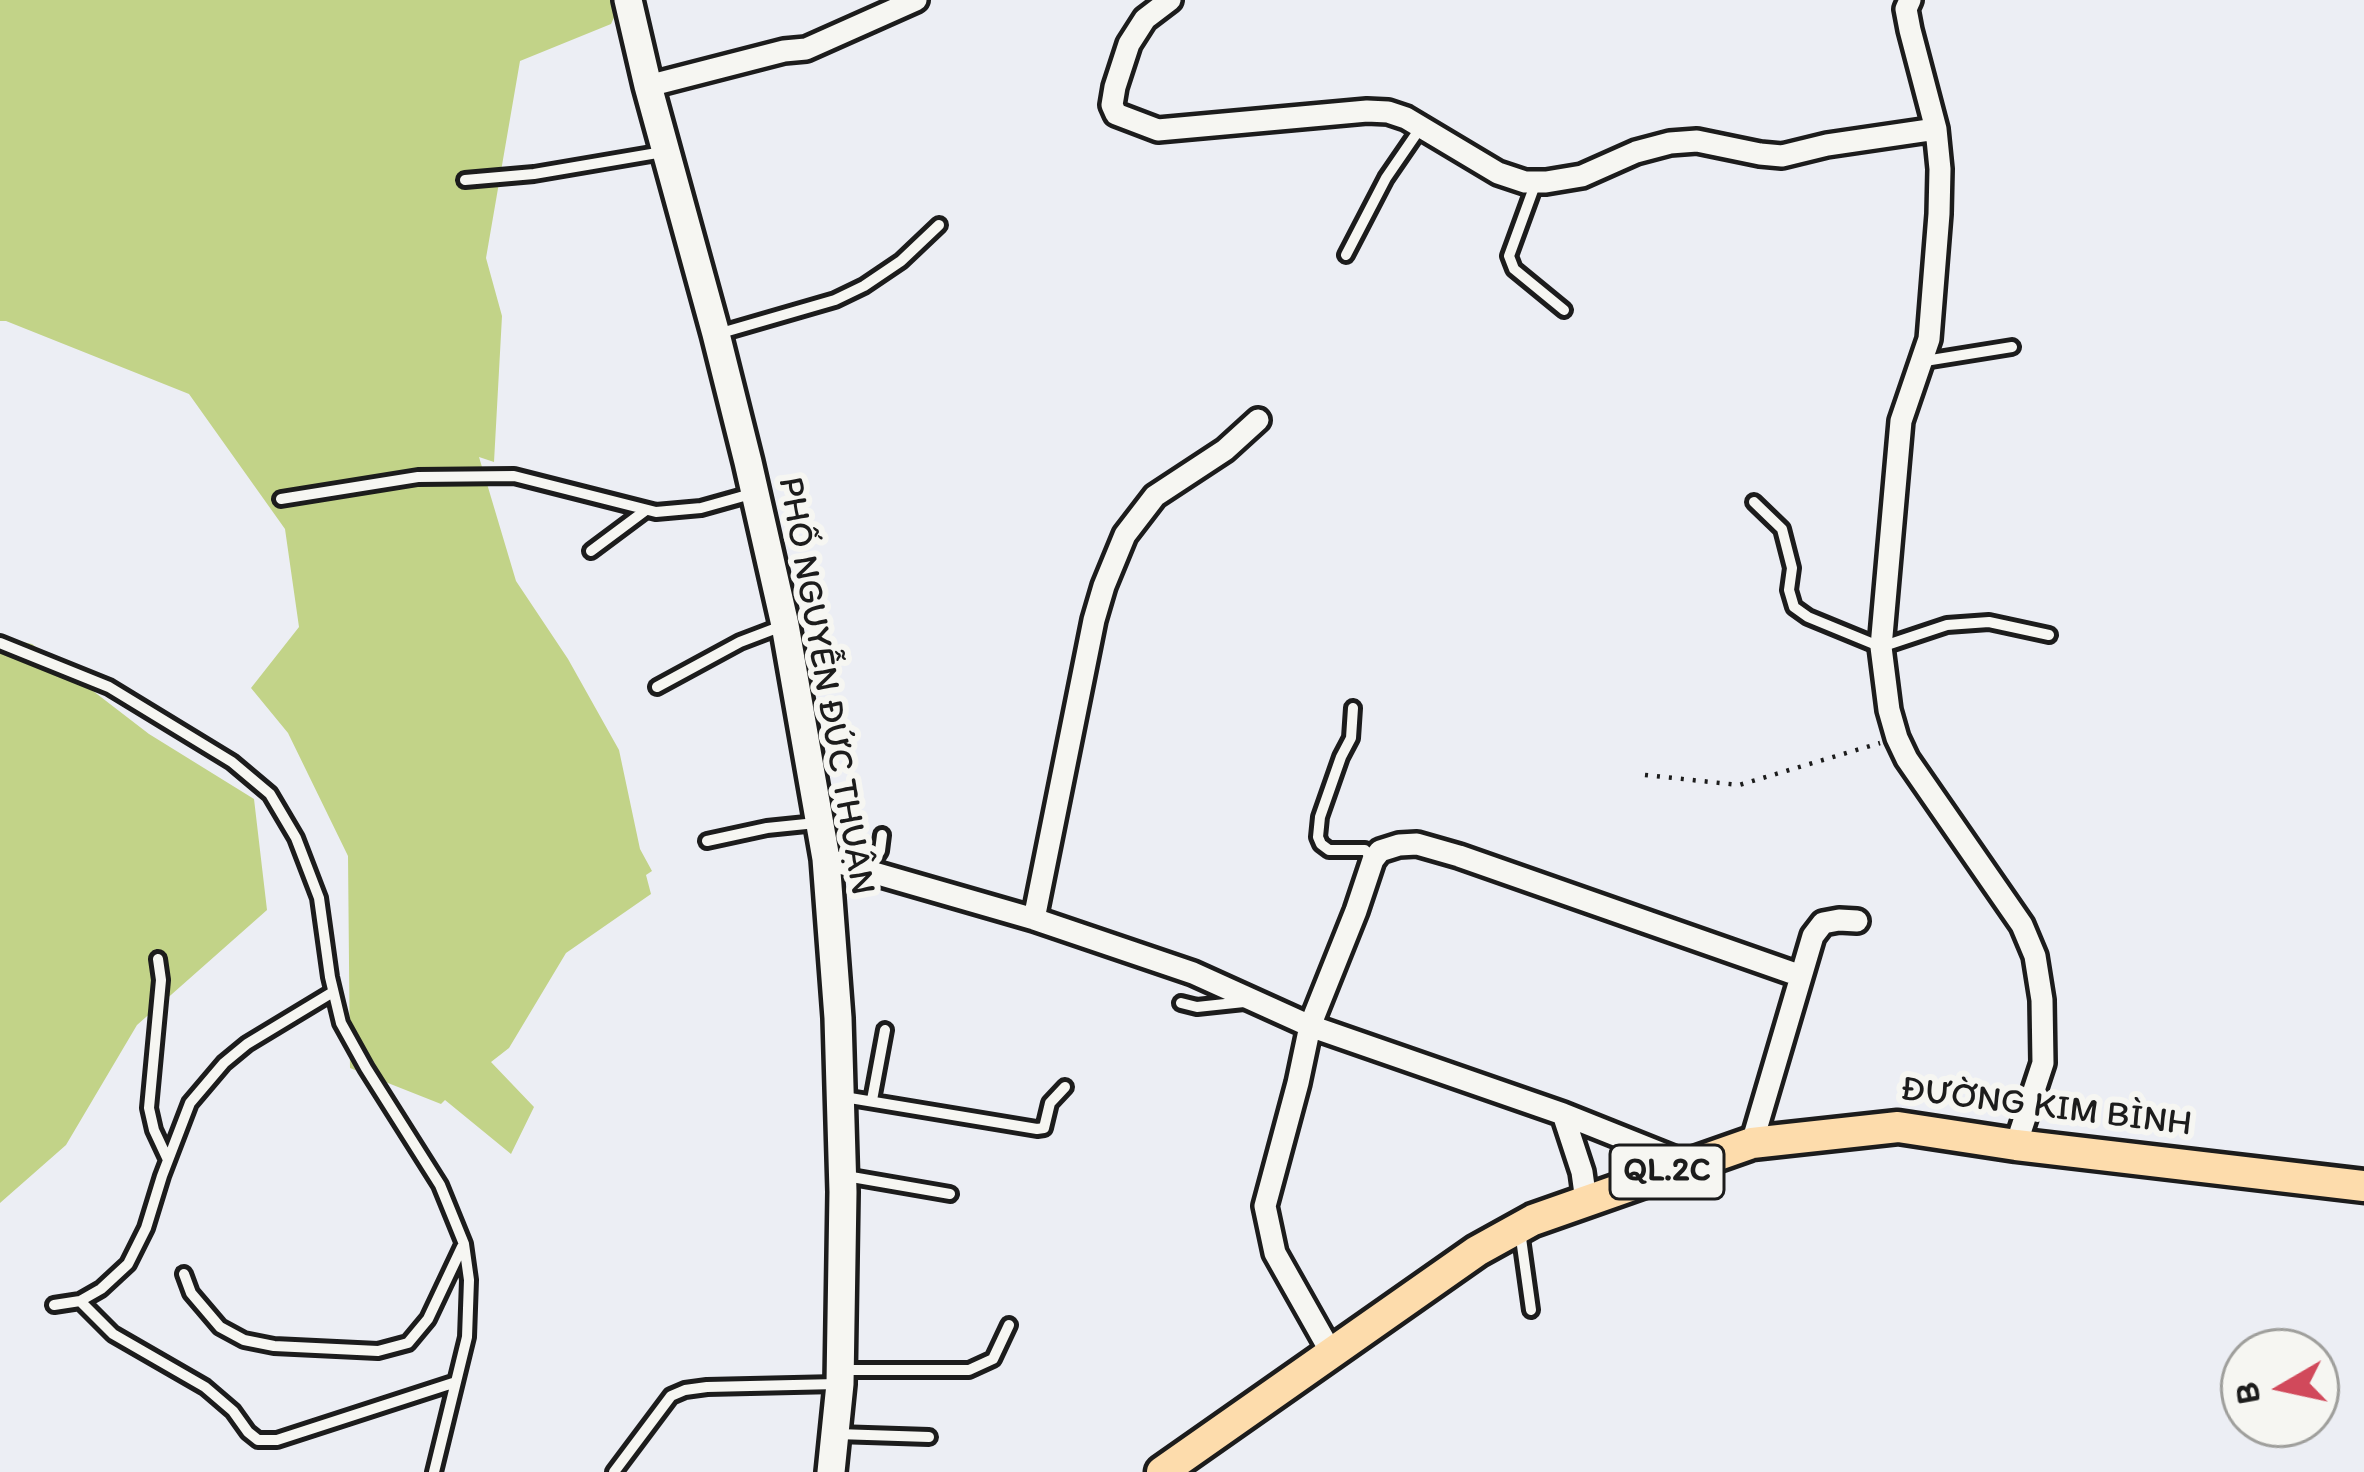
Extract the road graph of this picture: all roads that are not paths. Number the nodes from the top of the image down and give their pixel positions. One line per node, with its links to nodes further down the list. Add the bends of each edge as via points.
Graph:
1 (628, 0): 5 (street, PHỐ NGUYỄN ĐỨC THUẬN)
2 (916, 0): 5 (street, via 806,49)
3 (1170, 0): 6 (street, via 1129,44 1114,87 1116,114 1158,130 1367,111)
4 (1910, 0): 7 (street)
5 (648, 86): 8 (street, PHỐ NGUYỄN ĐỨC THUẬN)
6 (1421, 127): 10 (street, via 1498,173); 12 (lane)
7 (1936, 129): 10 (street, via 1782,156 1670,143 1582,176); 16 (street, via 1939,214)
8 (666, 151): 9 (lane); 14 (street, PHỐ NGUYỄN ĐỨC THUẬN)
9 (465, 180)
10 (1536, 182): 13 (lane, via 1509,256)
11 (939, 225): 14 (lane, via 864,286)
12 (1346, 256)
13 (1564, 310)
14 (716, 334): 18 (street, PHỐ NGUYỄN ĐỨC THUẬN)
15 (2012, 346): 16 (lane)
16 (1921, 361): 26 (street, via 1899,436)
17 (1258, 420): 35 (street, via 1155,496 1125,535 1094,620)
18 (754, 493): 21 (lane, via 701,508); 23 (street, PHỐ NGUYỄN ĐỨC THUẬN)
19 (281, 500): 21 (lane, via 418,476 514,476)
20 (1754, 502): 26 (lane, via 1782,529 1793,607)
21 (646, 510): 22 (lane)
22 (591, 551)
23 (785, 625): 27 (lane); 29 (street, PHỐ NGUYỄN ĐỨC THUẬN)
24 (2049, 635): 26 (lane, via 1989,622 1947,625)
25 (0, 643): 39 (lane, via 109,687 270,794 319,898)
26 (1881, 647): 49 (street, via 1889,710 1907,759 2023,925 2035,956 2043,1063)
27 (657, 687)
28 (1353, 708): 33 (lane, via 1318,837 1329,850 1364,850)
29 (819, 823): 31 (lane); 32 (street, PHỐ NGUYỄN ĐỨC THUẬN)
30 (882, 835): 34 (lane)
31 (707, 841)
32 (826, 859): 34 (street); 45 (street, PHỐ NGUYỄN ĐỨC THUẬN)
33 (1372, 860): 38 (street, via 1417,844); 42 (street)
34 (867, 871): 35 (street)
35 (1034, 919): 40 (street)
36 (1857, 920): 38 (street, via 1823,923)
37 (158, 959): 50 (lane, via 149,1108)
38 (1802, 976): 48 (street)
39 (333, 992): 50 (lane, via 224,1063 190,1102); 57 (lane, via 341,1023 440,1185)
40 (1253, 1000): 41 (lane); 42 (street)
41 (1181, 1003)
42 (1310, 1026): 47 (street); 63 (street, via 1265,1206 1276,1253)
43 (884, 1030): 46 (lane)
44 (1066, 1087): 46 (lane, via 1037,1129)
45 (841, 1096): 46 (lane); 52 (street, PHỐ NGUYỄN ĐỨC THUẬN)
46 (872, 1100)
47 (1563, 1114): 51 (street); 55 (street)
48 (1752, 1143): 49 (main road, ĐƯỜNG KIM BÌNH / QL.2C, via 1898,1126); 51 (main road, ĐƯỜNG KIM BÌNH / QL.2C)
49 (2016, 1145): 53 (main road, ĐƯỜNG KIM BÌNH / QL.2C)
50 (168, 1160): 59 (lane, via 128,1264)
51 (1688, 1164): 55 (main road, ĐƯỜNG KIM BÌNH / QL.2C)
52 (843, 1175): 54 (lane); 64 (street, PHỐ NGUYỄN ĐỨC THUẬN)
53 (2364, 1186)
54 (950, 1194)
55 (1586, 1201): 56 (main road, ĐƯỜNG KIM BÌNH / QL.2C)
56 (1520, 1228): 61 (lane); 63 (main road, ĐƯỜNG KIM BÌNH / QL.2C)
57 (464, 1244): 58 (lane, via 428,1319 408,1343 378,1352 244,1340 220,1327); 65 (lane, via 467,1337)
58 (184, 1274)
59 (80, 1301): 60 (lane); 65 (lane, via 113,1334 205,1387 258,1440)
60 (54, 1305)
61 (1531, 1310)
62 (1009, 1325): 64 (lane, via 993,1359 969,1370)
63 (1332, 1354): 71 (main road, ĐƯỜNG KIM BÌNH / QL.2C)
64 (840, 1377): 66 (street, PHỐ NGUYỄN ĐỨC THUẬN); 69 (lane, via 685,1390 671,1396)
65 (456, 1382): 68 (lane)
66 (837, 1434): 67 (lane); 70 (street, PHỐ NGUYỄN ĐỨC THUẬN)
67 (929, 1438)
68 (434, 1472)
69 (614, 1472)
70 (831, 1472)
71 (1162, 1472)

